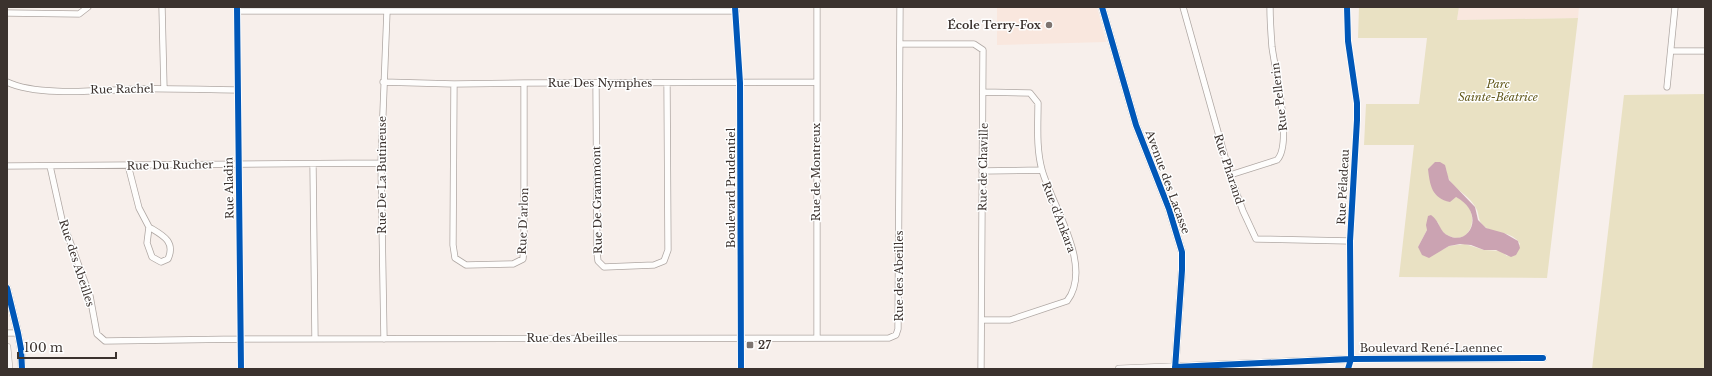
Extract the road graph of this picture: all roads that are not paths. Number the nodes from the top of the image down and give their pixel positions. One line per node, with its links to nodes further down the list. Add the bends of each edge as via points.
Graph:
1 (88, 7): 16 (street, via 79,14)
2 (162, 7): 29 (street)
3 (817, 7): 24 (street, Rue de Montreux)
4 (900, 7): 17 (street, Rue des Abeilles)
5 (1102, 7): 55 (street, Avenue des Lacasse, via 1136,125 1169,209 1182,252)
6 (1183, 7): 40 (street, Rue Pharand)
7 (1270, 7): 40 (street, Rue Pellerin, via 1272,47 1281,102 1284,143 1282,156 1277,160)
8 (1347, 7): 42 (street, Rue Péladeau, via 1348,41 1357,103)
9 (1675, 7): 18 (street)
10 (237, 9): 15 (street); 30 (street, Rue Aladin)
11 (571, 9): 12 (street); 15 (street)
12 (602, 9): 13 (street)
13 (667, 9): 14 (street)
14 (735, 9): 26 (street, Boulevard Prudentiel)
15 (387, 12): 21 (street, Rue De La Butineuse)
16 (7, 13)
17 (900, 44): 31 (street, Rue de Chaville, via 974,44 983,50); 48 (street, Rue des Abeilles, via 898,329 896,335 889,338)
18 (1671, 51): 19 (street); 28 (street)
19 (1705, 51)
20 (7, 82): 29 (street, Rue Rachel, via 17,87 46,91)
21 (383, 82): 27 (street, Rue Des Nymphes); 32 (street, Rue De La Butineuse)
22 (524, 82): 25 (street, Rue Des Nymphes); 27 (street, Rue Des Nymphes); 27 (street, Rue D'arlon, via 524,245 523,259 513,264 466,265 455,258)
23 (667, 82): 25 (street, Rue Des Nymphes); 25 (street, Rue De Grammont, via 668,250 664,261 654,265 604,267 598,261 596,253); 26 (street, Rue Des Nymphes)
24 (816, 82): 26 (street, Rue Des Nymphes); 48 (street, Rue de Montreux)
25 (596, 83)
26 (740, 83): 47 (street, Boulevard Prudentiel)
27 (454, 84)
28 (1667, 87)
29 (164, 89): 30 (street, Rue Rachel)
30 (238, 90): 33 (street, Rue Aladin)
31 (983, 92): 38 (street, Rue d'Ankara, via 1030,93 1038,103 1038,153); 39 (street, Rue de Chaville)
32 (381, 163): 34 (street, Rue Du Rucher); 51 (street, Rue De La Butineuse)
33 (239, 164): 34 (street, Rue Du Rucher); 35 (street, Rue Du Rucher); 49 (street, Rue Aladin)
34 (313, 164): 50 (street)
35 (128, 165): 37 (street, Rue Du Rucher); 41 (street, via 139,208)
36 (7, 166): 37 (street, Rue Du Rucher)
37 (50, 166): 49 (street, Rue des Abeilles, via 62,220 90,296 97,334 105,341)
38 (1042, 170): 39 (street); 44 (street, Rue d'Ankara, via 1075,260 1072,295 1067,301 1010,320)
39 (982, 171): 44 (street, Rue de Chaville)
40 (1230, 175): 42 (street, Rue Pharand, via 1256,239)
41 (149, 227): 41 (street, via 147,242 152,257 161,262 168,259 169,244 163,236)
42 (1350, 241): 54 (street, Rue Péladeau)
43 (7, 288): 46 (street)
44 (982, 320): 60 (street, Rue de Chaville)
45 (7, 333): 46 (street)
46 (18, 333): 57 (street)
47 (742, 338): 48 (street, Rue des Abeilles); 51 (street, Rue des Abeilles); 59 (street, Boulevard Prudentiel)
48 (817, 338)
49 (241, 339): 50 (street, Rue des Abeilles); 58 (street, Rue Aladin)
50 (315, 339): 51 (street, Rue des Abeilles)
51 (384, 339)
52 (7, 347): 56 (street)
53 (1542, 358): 54 (street, Boulevard René-Laennec)
54 (1351, 359): 55 (street, Boulevard René-Laennec); 62 (street, Rue Péladeau)
55 (1175, 368): 61 (street, Boulevard René-Laennec)
56 (9, 369)
57 (22, 369)
58 (241, 369)
59 (741, 369)
60 (981, 369)
61 (1119, 369)
62 (1348, 369)

